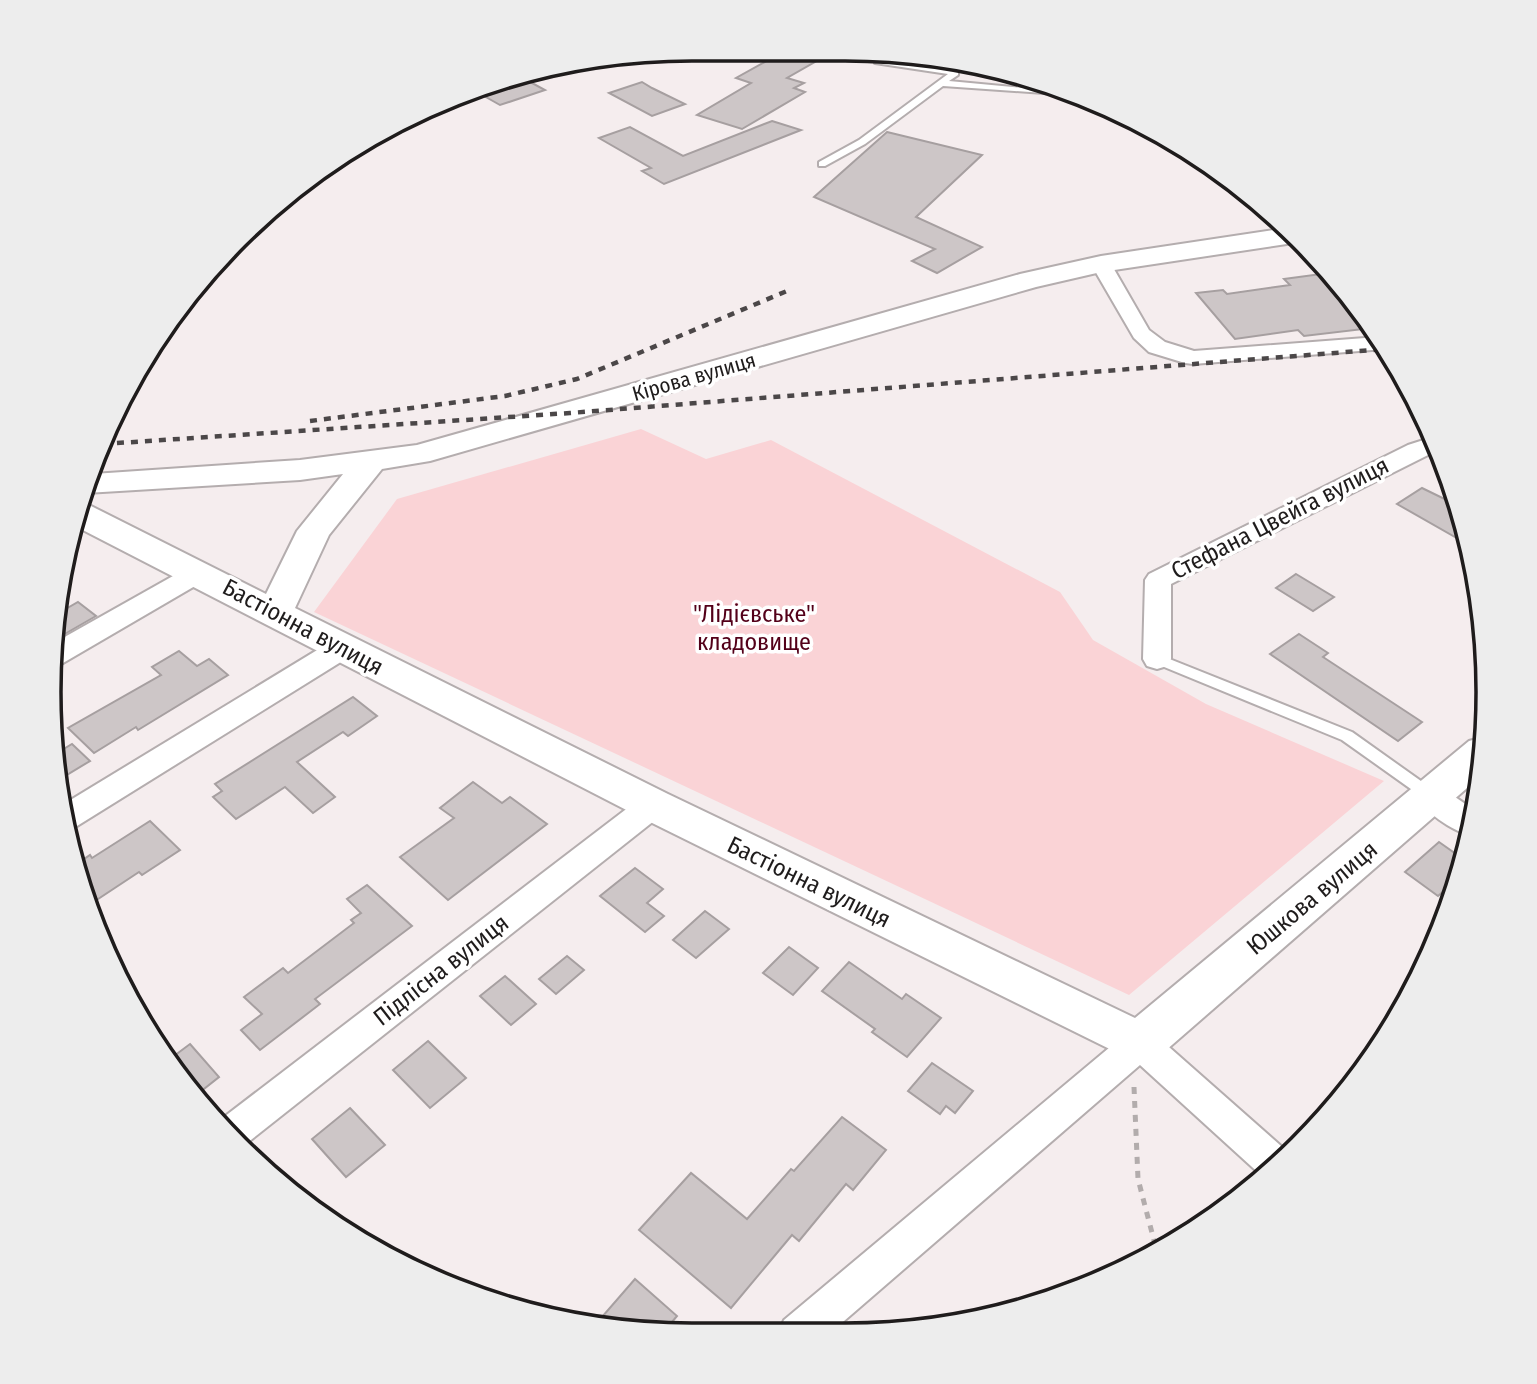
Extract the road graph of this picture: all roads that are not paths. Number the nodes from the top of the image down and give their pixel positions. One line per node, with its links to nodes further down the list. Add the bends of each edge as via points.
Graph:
1 (899, 64): 2 (lane, via 955,73)
2 (941, 83): 3 (lane); 4 (lane, via 862,142)
3 (1036, 91)
4 (822, 164)
5 (1281, 237): 6 (main road, Кірова вулиця)
6 (1101, 264): 7 (street, via 1141,334 1157,346 1193,358); 9 (main road, Кірова вулиця, via 1030,280 444,448)
7 (1370, 344)
8 (1425, 446): 16 (street, Стефана Цвейга вулиця, via 1158,580)
9 (370, 463): 10 (main road, Кірова вулиця); 13 (main road, via 314,531)
10 (97, 483)
11 (86, 518): 12 (main road, Бастіонна вулиця)
12 (198, 573): 13 (main road, Бастіонна вулиця); 15 (street)
13 (275, 613): 14 (main road, Бастіонна вулиця)
14 (342, 648): 19 (main road, Бастіонна вулиця); 20 (street)
15 (63, 650)
16 (1157, 659): 18 (lane, via 1347,736)
17 (1471, 762): 18 (main road, Юшкова вулиця)
18 (1431, 796): 21 (street); 22 (main road, Юшкова вулиця)
19 (653, 805): 22 (main road, Бастіонна вулиця); 23 (street, Підлісна вулиця)
20 (73, 813)
21 (1463, 818)
22 (1140, 1043): 24 (street); 25 (street)
23 (237, 1129)
24 (1268, 1159)
25 (811, 1323)

